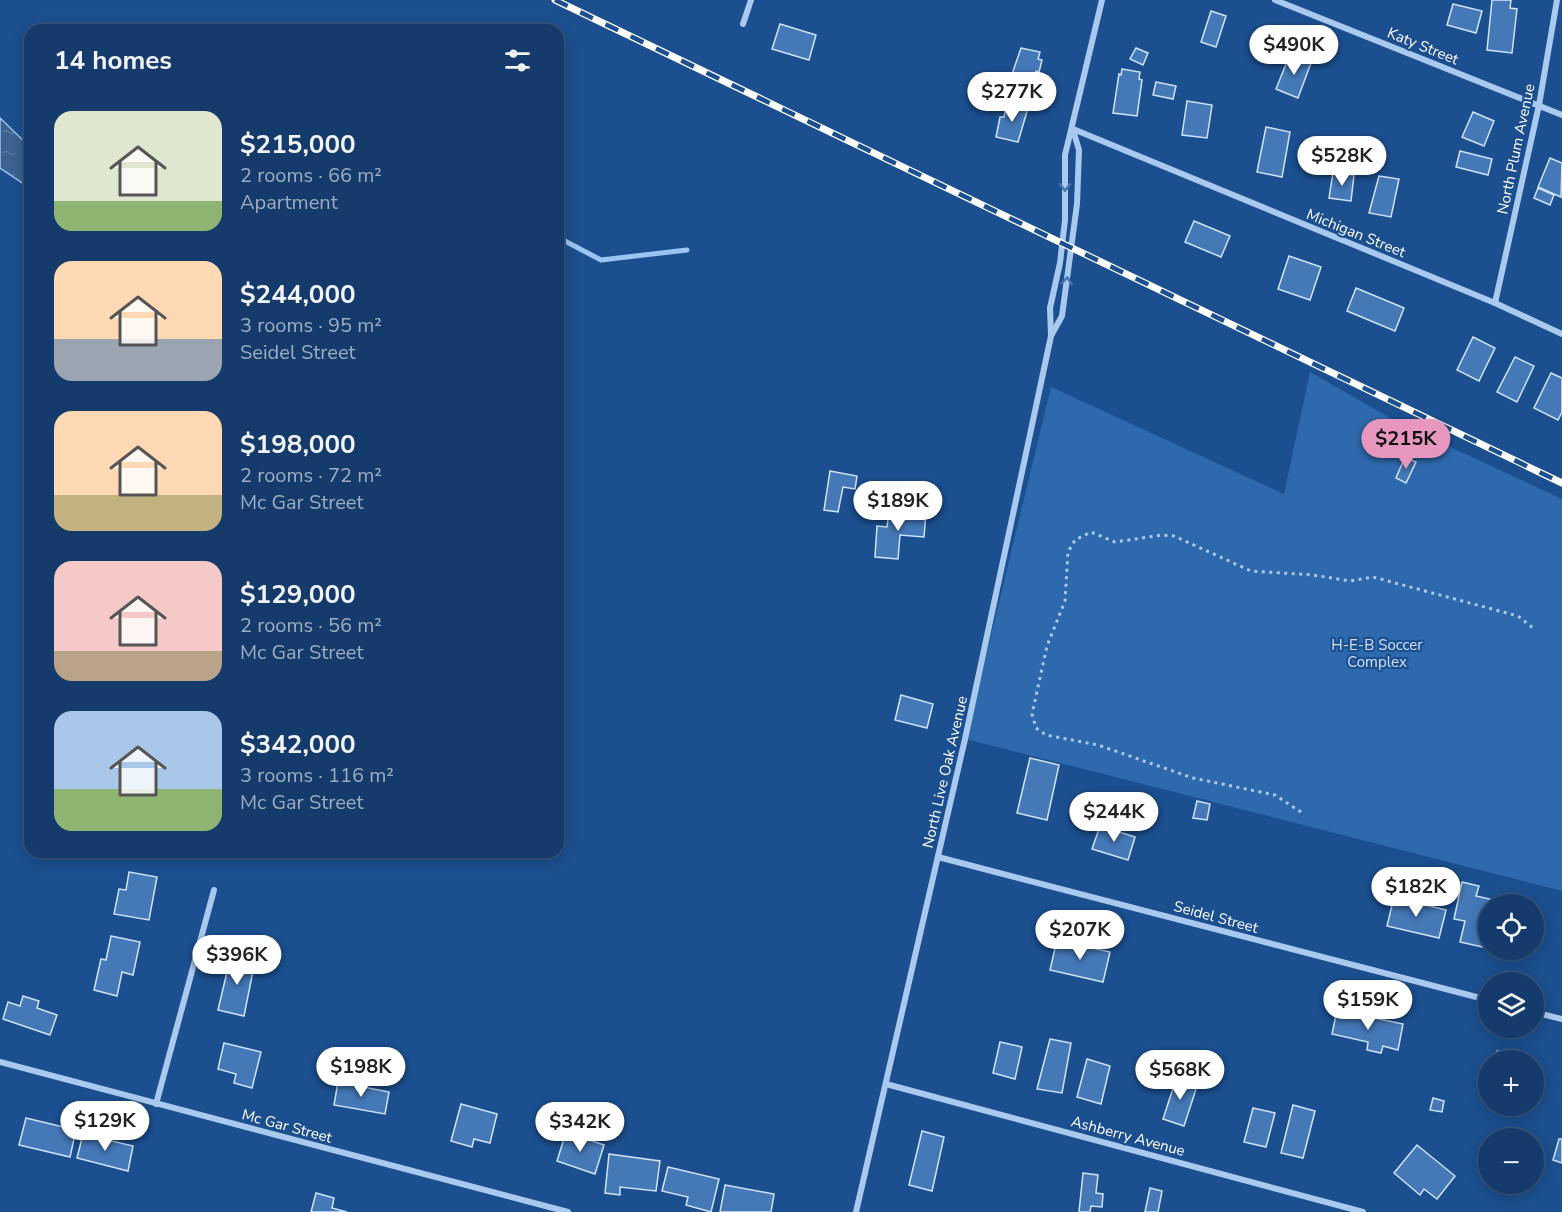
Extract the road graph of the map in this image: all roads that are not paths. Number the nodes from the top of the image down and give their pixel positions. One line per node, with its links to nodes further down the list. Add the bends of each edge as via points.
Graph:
1 (751, 0): 5 (street)
2 (1102, 0): 8 (street, North Live Oak Avenue)
3 (1275, 0): 6 (street, Katy Street)
4 (1557, 0): 6 (street, North Plum Avenue)
5 (743, 24)
6 (1539, 105): 7 (street, Katy Street); 9 (street, North Plum Avenue)
7 (1562, 114)
8 (1073, 129): 9 (street, Michigan Street); 11 (street, North Live Oak Avenue, one-way to 11, via 1065,155 1065,220 1050,308); 11 (street, North Live Oak Avenue, one-way to 8, via 1062,316 1077,204 1079,150)
9 (1495, 303): 10 (street, Michigan Street)
10 (1562, 334)
11 (1051, 336): 12 (street, North Live Oak Avenue)
12 (938, 857): 14 (street, Seidel Street); 18 (street, North Live Oak Avenue)
13 (214, 890): 19 (street)
14 (1478, 997)
15 (1544, 1015): 16 (street)
16 (1562, 1019)
17 (0, 1062): 19 (street, Mc Gar Street)
18 (886, 1084): 21 (street, North Live Oak Avenue); 22 (street, Ashberry Avenue)
19 (156, 1104): 20 (street, Mc Gar Street)
20 (568, 1212)
21 (856, 1212)
22 (1363, 1212)

